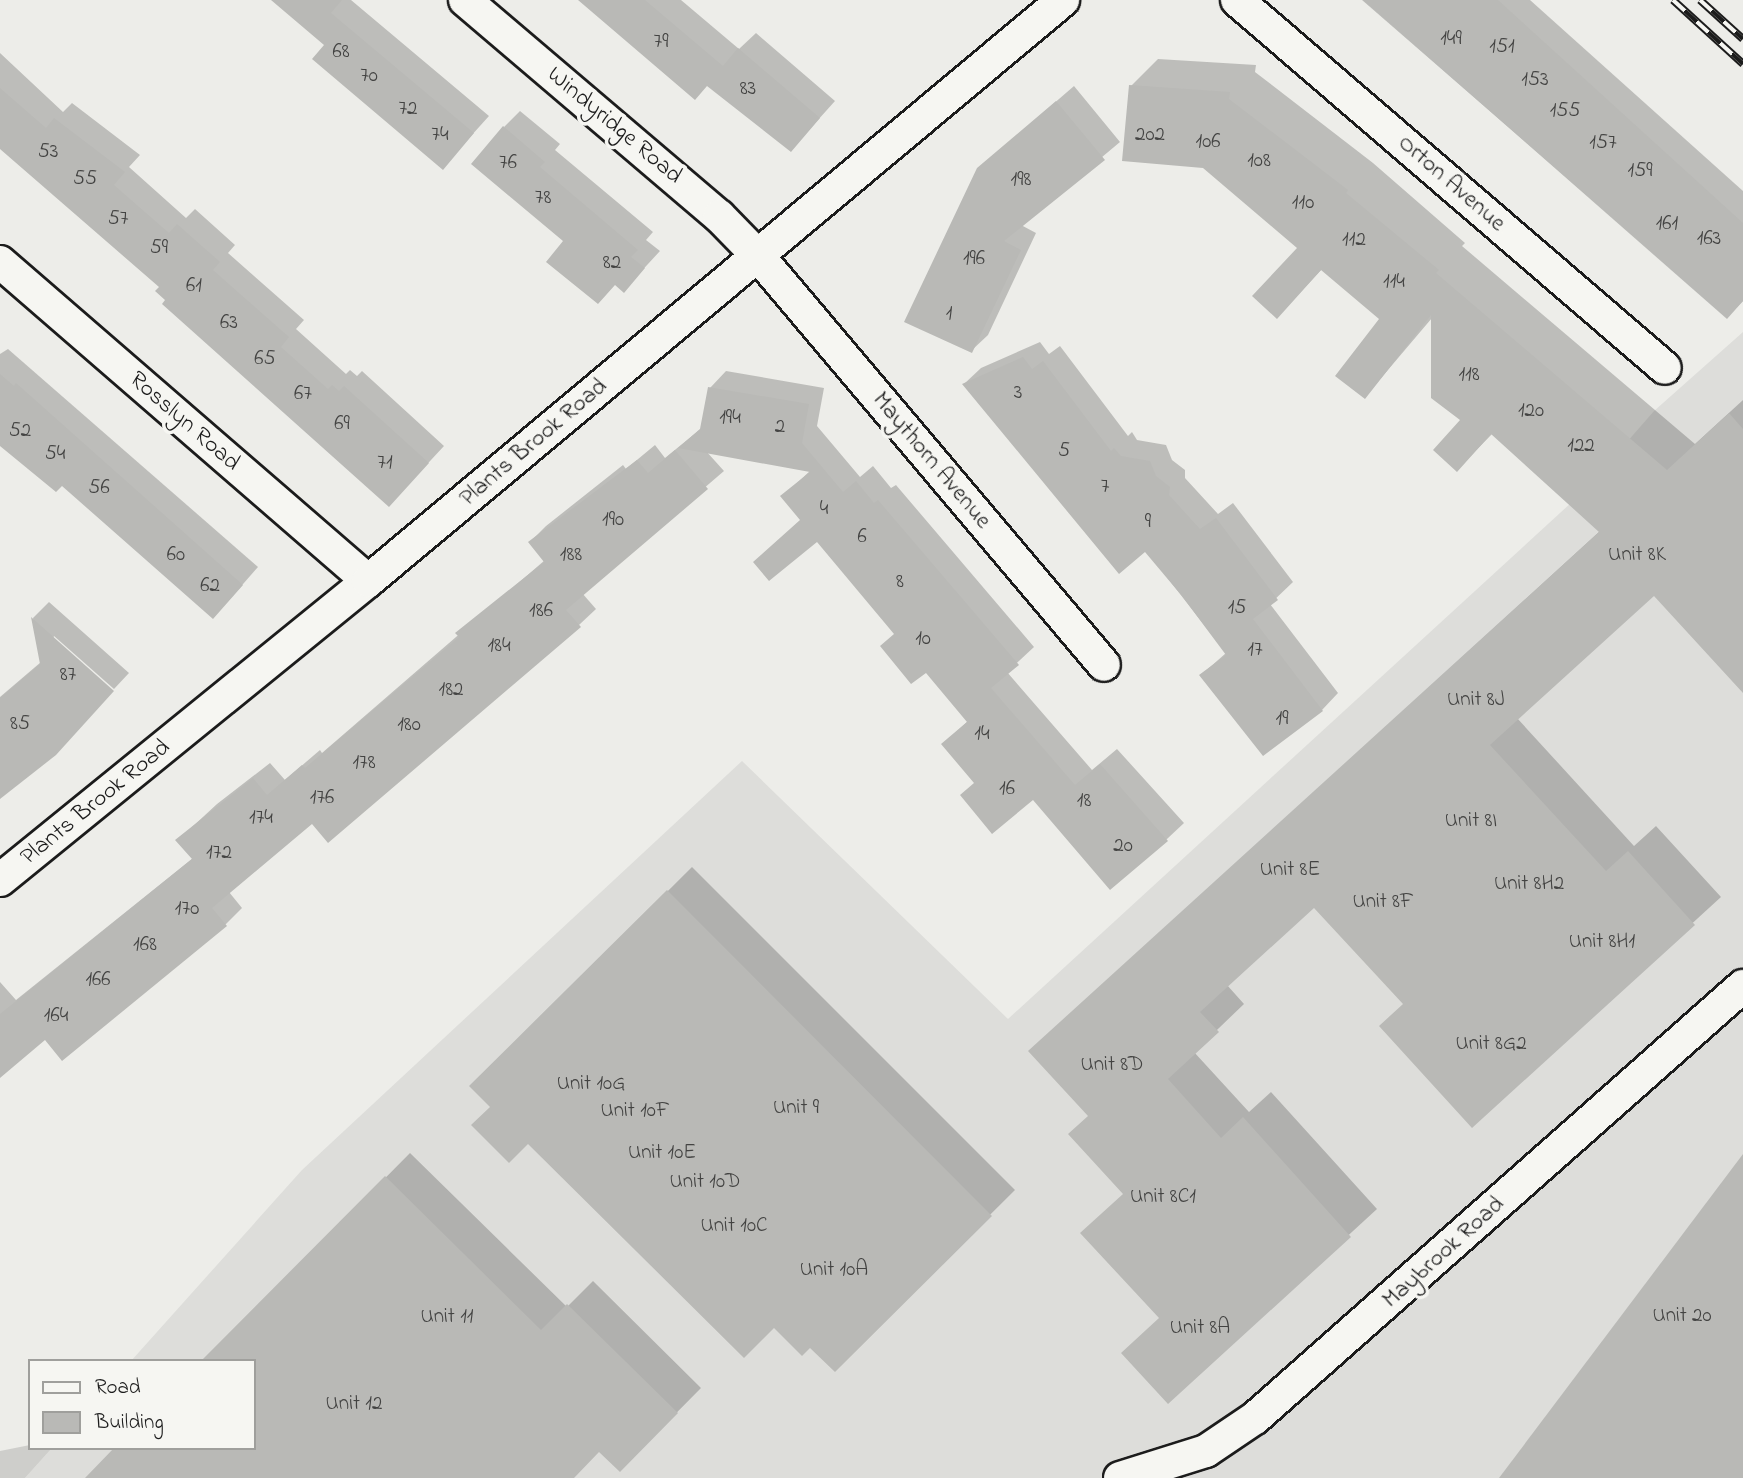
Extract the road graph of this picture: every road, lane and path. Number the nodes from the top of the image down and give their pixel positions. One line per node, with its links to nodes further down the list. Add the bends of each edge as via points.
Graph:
1 (465, 0): 4 (street, Windyridge Road, via 719,216)
2 (1063, 0): 4 (street, Plants Brook Road)
3 (1237, 0): 6 (street, Orton Avenue)
4 (759, 257): 7 (street, Plants Brook Road); 8 (street, Maythorn Avenue)
5 (0, 262): 7 (street, Rosslyn Road)
6 (1665, 368)
7 (368, 581): 9 (street, Plants Brook Road)
8 (1104, 665)
9 (0, 880)
10 (1743, 986): 11 (street, Maybrook Road, via 1255,1418 1206,1451)
11 (1120, 1478)

